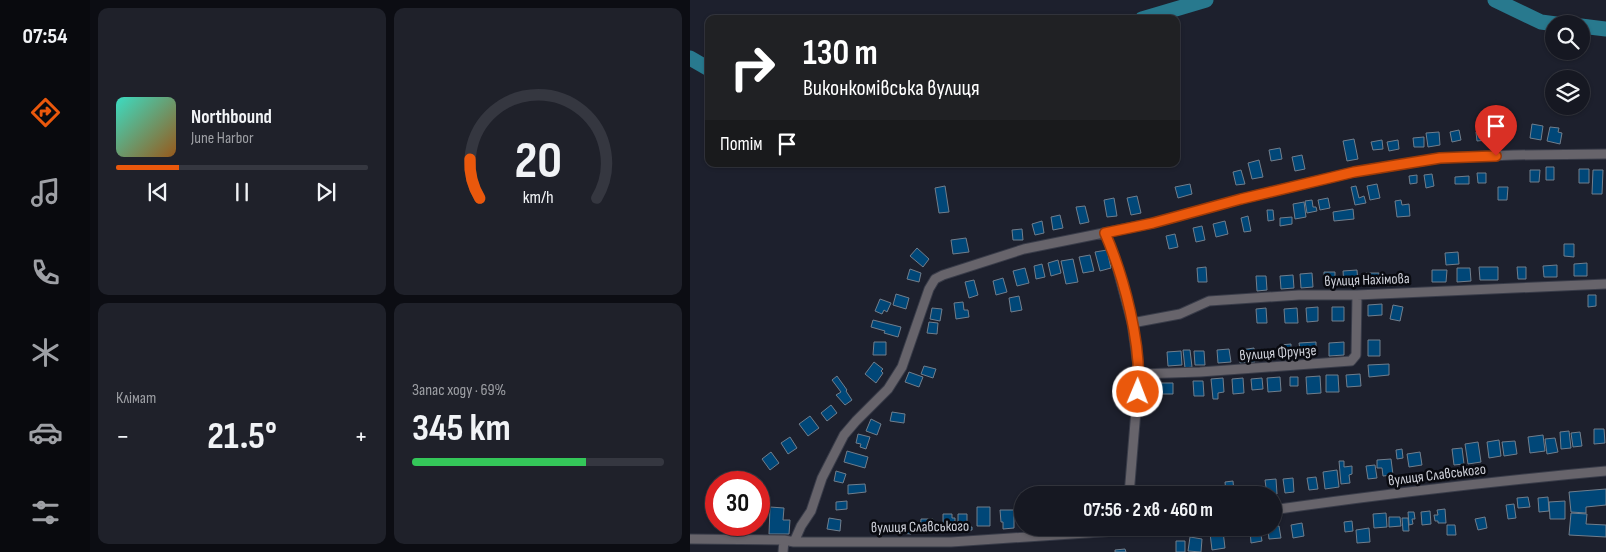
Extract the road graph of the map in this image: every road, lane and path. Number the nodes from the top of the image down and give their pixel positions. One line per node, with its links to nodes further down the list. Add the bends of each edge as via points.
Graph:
1 (1606, 154): 2 (street, via 1440,158 1354,172)
2 (1105, 233): 5 (street); 13 (street, via 1024,250 936,280 929,289 902,367 888,389 844,435)
3 (1606, 284): 4 (street, вулиця Нахімова)
4 (1358, 295): 5 (street, вулиця Нахімова, via 1299,295 1209,302 1180,314); 6 (street, вулиця Фрунзе, via 1356,354 1351,361)
5 (1132, 323): 6 (street)
6 (1139, 374): 8 (street)
7 (1606, 471): 9 (street, вулиця Славського)
8 (1130, 486)
9 (1282, 509)
10 (1032, 536): 13 (street, вулиця Славського, via 951,542)
11 (690, 539): 12 (street, вулиця Славського)
12 (784, 540): 13 (street, вулиця Славського); 14 (street)
13 (794, 542)
14 (783, 552)

